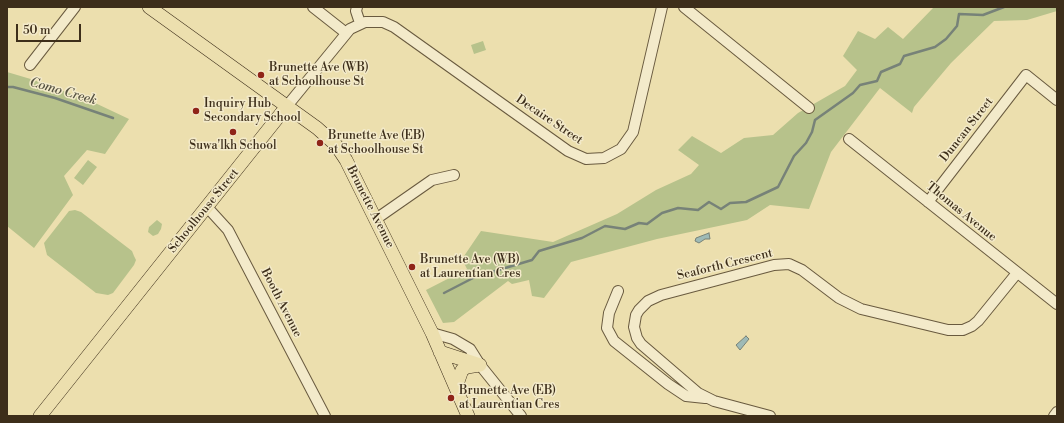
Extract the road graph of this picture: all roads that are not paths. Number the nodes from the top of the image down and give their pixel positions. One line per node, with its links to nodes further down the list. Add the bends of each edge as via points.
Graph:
1 (75, 7): 9 (street)
2 (149, 7): 11 (main road, Brunette Avenue)
3 (314, 7): 8 (street)
4 (357, 7): 7 (street)
5 (662, 7): 7 (street, Decaire Street, via 632,135 616,153 594,159 568,151 394,27 378,22)
6 (684, 7): 12 (street)
7 (360, 23): 8 (street, Schoolhouse Street)
8 (346, 33): 11 (street, Schoolhouse Street)
9 (30, 65)
10 (1057, 100): 15 (street, Duncan Street, via 1026,75)
11 (287, 106): 16 (main road, Schoolhouse Street); 17 (main road, Brunette Avenue, via 336,145)
12 (809, 108)
13 (849, 139): 15 (street, Thomas Avenue)
14 (454, 176): 17 (street, via 432,180)
15 (928, 202): 18 (street, Thomas Avenue)
16 (207, 207): 27 (main road, Schoolhouse Street); 28 (street, Booth Avenue, via 228,230)
17 (376, 219): 21 (main road, Brunette Avenue)
18 (1017, 273): 20 (street, Thomas Avenue); 25 (street, Seaforth Crescent, via 972,326 956,331 861,309 839,298 802,270 789,264 774,265 654,297 636,316 634,326 637,338)
19 (618, 291): 25 (street, via 609,313 607,328 614,341 686,396)
20 (1057, 304)
21 (432, 333): 22 (main road, Brunette Avenue); 23 (street, via 453,339 470,349)
22 (440, 352): 23 (main road); 24 (main road, Brunette Avenue)
23 (480, 365): 24 (main road, via 462,370); 30 (street)
24 (456, 387): 29 (main road, Brunette Avenue)
25 (707, 399): 31 (street, Seaforth Crescent)
26 (1057, 412): 32 (street)
27 (40, 416)
28 (325, 416)
29 (468, 416)
30 (521, 416)
31 (770, 416)
32 (1054, 416)

